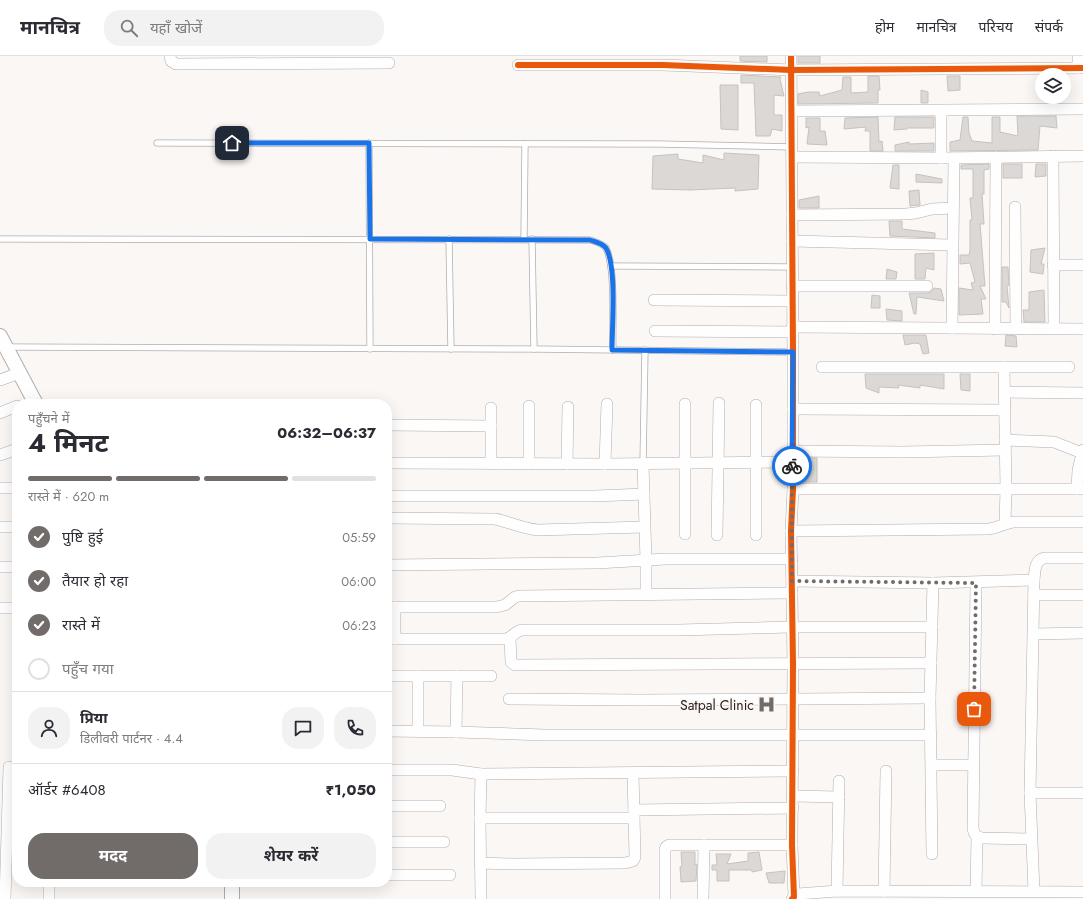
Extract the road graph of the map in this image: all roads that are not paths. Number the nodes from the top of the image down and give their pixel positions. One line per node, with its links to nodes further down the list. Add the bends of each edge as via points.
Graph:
1 (170, 56): 4 (street, via 171,61 176,64)
2 (791, 56): 8 (street)
3 (1078, 56): 7 (street)
4 (200, 60): 5 (street)
5 (389, 63)
6 (518, 65): 8 (street, via 663,65)
7 (1080, 68): 8 (street)
8 (791, 70): 10 (street)
9 (1083, 109): 11 (street)
10 (792, 111): 11 (street); 15 (street)
11 (941, 111): 19 (street)
12 (157, 143): 13 (lane)
13 (369, 143): 14 (lane); 25 (lane)
14 (525, 144): 15 (lane, via 675,144); 27 (lane)
15 (792, 152): 19 (street); 23 (street)
16 (1053, 156): 17 (street); 18 (street); 32 (street)
17 (1083, 156)
18 (996, 157): 20 (street); 42 (street)
19 (941, 158): 20 (street)
20 (954, 158): 22 (street)
21 (1015, 207): 43 (street)
22 (953, 208): 23 (street, via 906,214); 30 (street)
23 (792, 215): 29 (street)
24 (0, 239): 25 (lane)
25 (370, 239): 26 (lane); 47 (lane)
26 (449, 239): 27 (lane); 48 (lane)
27 (524, 239): 28 (lane)
28 (532, 239): 33 (lane, via 590,240 600,243 605,247); 49 (lane)
29 (792, 241): 30 (street); 34 (street)
30 (952, 245): 39 (street)
31 (1083, 264): 32 (street)
32 (1053, 265): 40 (street)
33 (611, 266): 34 (lane); 50 (lane)
34 (792, 267): 35 (street)
35 (792, 286): 36 (street); 38 (street)
36 (927, 286)
37 (654, 300): 38 (street)
38 (792, 301): 41 (street)
39 (952, 328): 41 (street); 42 (street)
40 (1054, 328): 43 (street); 44 (street)
41 (792, 329): 45 (street); 52 (street)
42 (995, 329): 43 (street)
43 (1016, 329)
44 (1083, 329)
45 (655, 331)
46 (2, 341): 47 (lane); 56 (street)
47 (370, 349): 48 (lane)
48 (451, 349): 49 (lane)
49 (534, 349): 50 (lane)
50 (612, 350): 51 (lane)
51 (645, 350): 52 (lane); 87 (lane)
52 (793, 352): 69 (street)
53 (822, 367): 54 (street)
54 (1004, 367): 55 (street); 58 (street)
55 (1069, 367)
56 (19, 373): 57 (street); 60 (street)
57 (0, 380)
58 (1004, 392): 59 (street); 70 (street)
59 (1083, 393)
60 (29, 399)
61 (720, 403): 82 (street)
62 (607, 404): 86 (street)
63 (685, 404): 81 (street)
64 (756, 405): 79 (street)
65 (529, 406): 84 (street)
66 (568, 407): 85 (street)
67 (12, 408): 71 (street)
68 (491, 408): 73 (street)
69 (793, 409): 70 (street); 78 (street)
70 (1005, 410): 74 (street)
71 (0, 413)
72 (392, 425): 73 (street)
73 (491, 426): 83 (street)
74 (1005, 445): 76 (street, via 1054,442); 78 (street); 91 (street)
75 (12, 451): 77 (street)
76 (1082, 452): 92 (street, via 1078,470)
77 (0, 455)
78 (792, 456): 79 (street); 90 (street)
79 (756, 462): 82 (street); 104 (street)
80 (392, 463): 83 (street)
81 (686, 463): 82 (street); 87 (street); 102 (street)
82 (719, 463): 103 (street)
83 (491, 464): 84 (street)
84 (529, 464): 85 (street)
85 (567, 464): 86 (street)
86 (605, 464): 87 (street)
87 (643, 464): 93 (street)
88 (0, 488): 89 (street)
89 (12, 488)
90 (793, 489): 91 (street); 101 (street)
91 (1006, 489): 92 (street); 97 (street)
92 (1080, 489)
93 (644, 494): 94 (street); 100 (street)
94 (392, 496)
95 (392, 518): 100 (street, via 495,519 526,529 538,530)
96 (1083, 522): 97 (street)
97 (1005, 524): 101 (street, via 988,529)
98 (0, 527): 99 (street)
99 (12, 527)
100 (644, 527): 107 (street)
101 (791, 531): 106 (street)
102 (685, 534)
103 (717, 535)
104 (756, 535)
105 (1083, 558): 111 (street, via 1040,559 1037,562)
106 (792, 559): 107 (street); 112 (street)
107 (646, 560): 108 (street); 116 (street)
108 (392, 565)
109 (12, 567): 110 (street)
110 (0, 568)
111 (1034, 580): 114 (street); 118 (street)
112 (792, 581): 113 (street); 115 (street)
113 (933, 583): 114 (street); 123 (street)
114 (976, 583): 143 (street)
115 (792, 593): 116 (street); 122 (street)
116 (646, 594): 119 (street, via 519,596 505,605 496,607)
117 (1083, 595): 118 (street)
118 (1034, 596): 125 (street)
119 (392, 607)
120 (0, 608): 121 (street)
121 (12, 608)
122 (792, 627): 123 (street); 126 (street, via 522,630); 129 (street)
123 (932, 627): 128 (street)
124 (1083, 633): 125 (street)
125 (1034, 634): 151 (street)
126 (510, 638): 127 (street); 129 (street, via 511,662 515,665)
127 (392, 639)
128 (931, 663): 129 (street); 134 (street)
129 (793, 664): 136 (street)
130 (392, 676): 131 (street)
131 (418, 676): 132 (street); 138 (street)
132 (457, 676): 133 (street); 139 (street)
133 (491, 676)
134 (930, 698): 136 (street); 141 (street)
135 (509, 699): 136 (street)
136 (792, 699): 140 (street)
137 (392, 731): 138 (street)
138 (418, 731): 139 (street)
139 (456, 732): 140 (street, via 525,735)
140 (792, 735): 141 (street); 146 (street)
141 (931, 735): 142 (street)
142 (932, 765): 143 (street); 166 (street)
143 (974, 765): 160 (street, via 973,828)
144 (9, 767): 178 (street)
145 (392, 770): 149 (street, via 452,770)
146 (793, 771): 148 (street); 153 (street)
147 (886, 771): 173 (street)
148 (633, 772): 149 (street); 158 (street)
149 (481, 774): 159 (street)
150 (839, 781): 154 (street)
151 (1030, 793): 152 (street); 161 (street)
152 (1083, 793)
153 (793, 796): 154 (street); 157 (street)
154 (839, 797): 172 (street)
155 (392, 806): 156 (street)
156 (440, 806)
157 (793, 808): 158 (street); 165 (street)
158 (634, 814): 159 (street); 167 (street, via 635,857 630,863)
159 (480, 818): 167 (street)
160 (977, 837): 161 (street); 174 (street)
161 (1031, 839): 176 (street)
162 (392, 842): 163 (street)
163 (444, 842)
164 (704, 845): 165 (street); 182 (street, via 666,847); 183 (street)
165 (792, 845): 177 (street)
166 (932, 854)
167 (480, 863): 181 (street)
168 (392, 875): 169 (street)
169 (450, 875)
170 (49, 887): 179 (street)
171 (232, 887): 180 (street)
172 (837, 891): 173 (street); 177 (street, via 804,893)
173 (884, 891): 174 (street)
174 (976, 891): 176 (street)
175 (1083, 892): 176 (street)
176 (1029, 894)
177 (793, 898)
178 (5, 899)
179 (49, 899)
180 (232, 899)
181 (481, 899)
182 (665, 899)
183 (703, 899)

